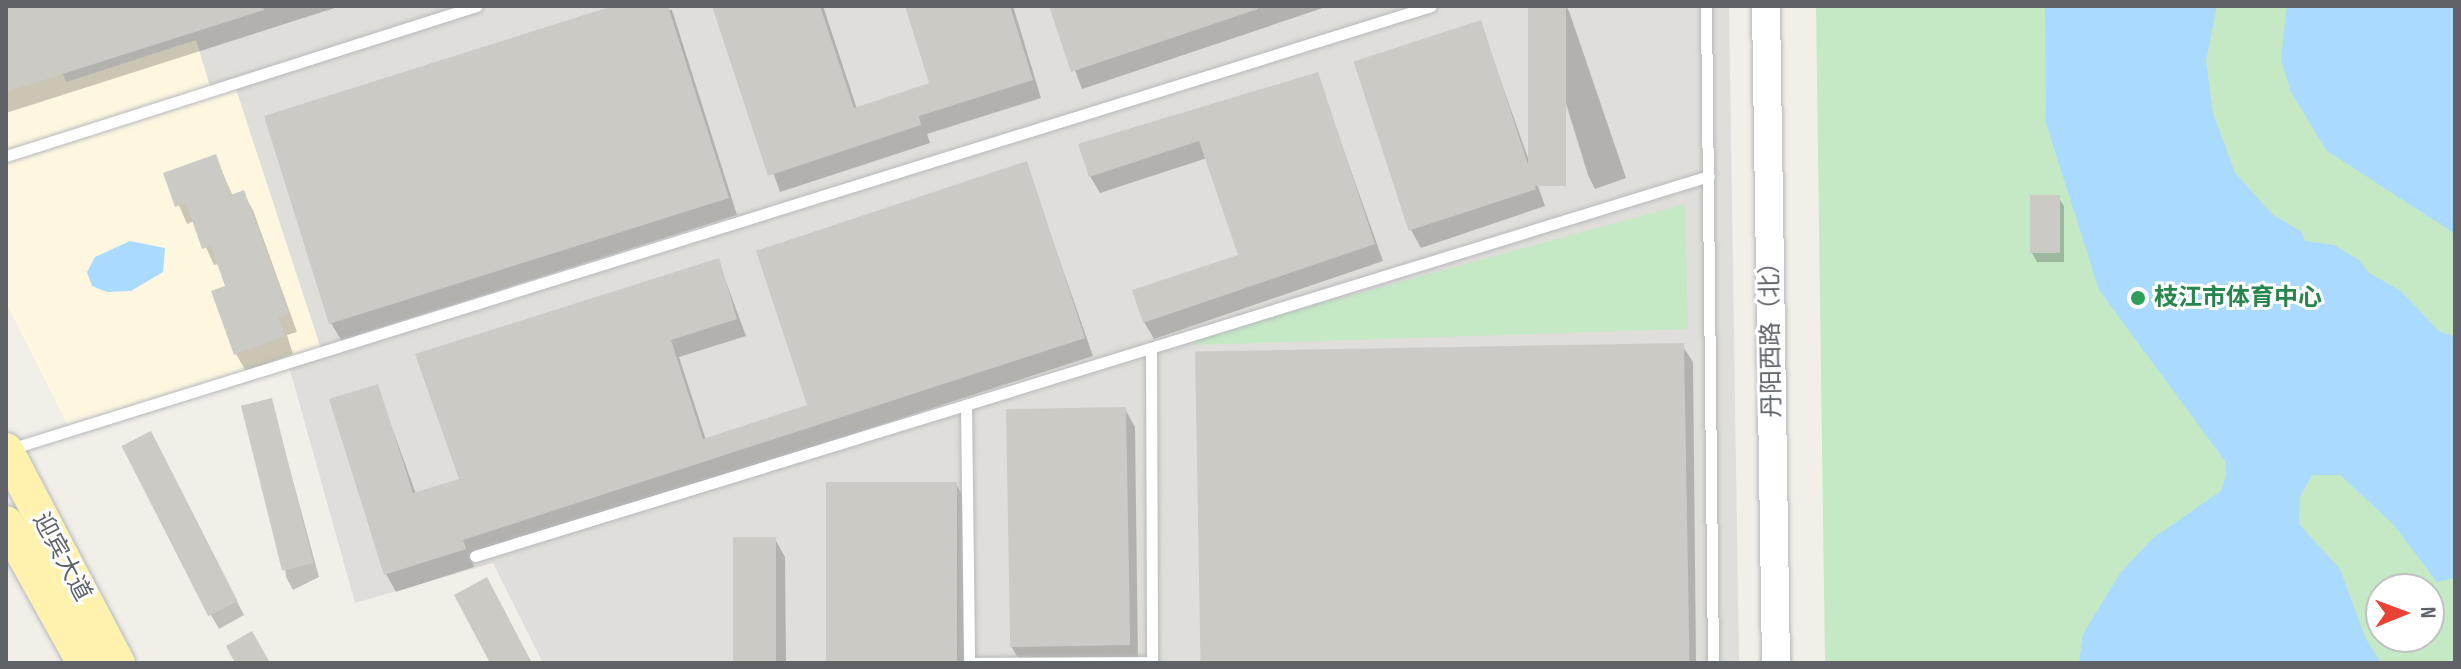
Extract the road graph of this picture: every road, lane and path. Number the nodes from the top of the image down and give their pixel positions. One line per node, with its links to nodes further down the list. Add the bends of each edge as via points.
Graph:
1 (477, 6): 5 (lane)
2 (1431, 6): 9 (lane)
3 (1706, 6): 6 (lane)
4 (1766, 6): 17 (street, 丹阳西路（北）)
5 (6, 156)
6 (1709, 176): 7 (lane); 16 (lane)
7 (1151, 348): 8 (lane); 12 (lane)
8 (966, 405): 11 (lane); 15 (lane)
9 (6, 450): 14 (main road, 迎宾大道)
10 (6, 523): 13 (main road, 迎宾大道)
11 (475, 556)
12 (1152, 662): 15 (lane)
13 (84, 663)
14 (118, 663)
15 (969, 663)
16 (1713, 663)
17 (1776, 663)

